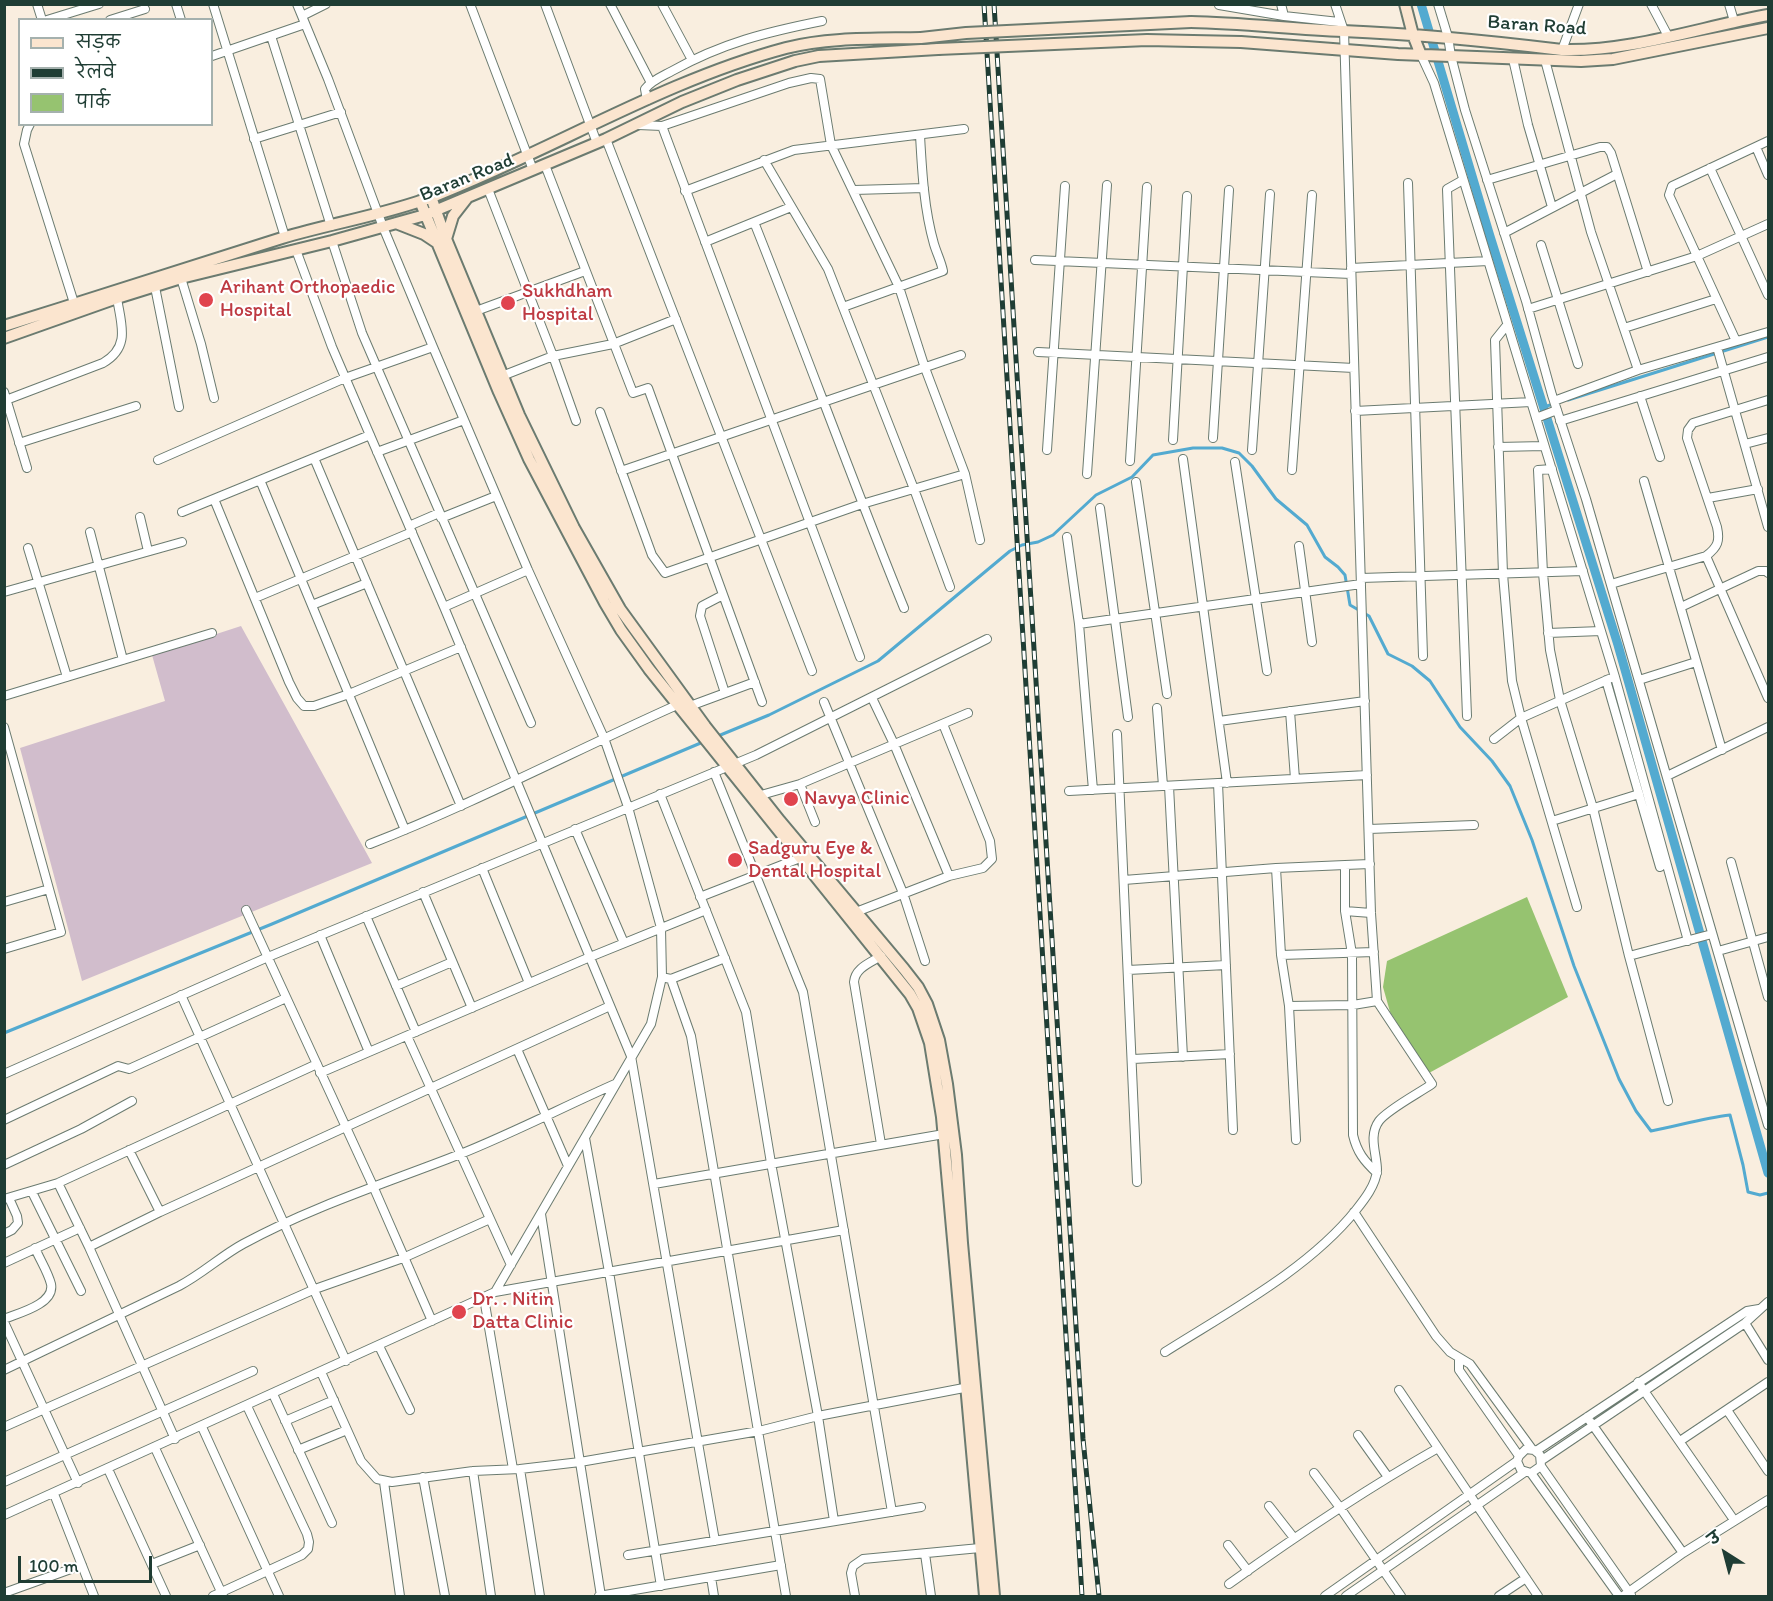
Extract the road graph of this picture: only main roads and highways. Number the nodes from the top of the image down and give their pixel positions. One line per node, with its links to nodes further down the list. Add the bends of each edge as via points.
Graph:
1 (1404, 4): 4 (main road)
2 (1768, 15): 4 (main road, Baran Road, via 1620,46 1582,50)
3 (1768, 28): 5 (main road, Baran Road, via 1612,59)
4 (1418, 35): 5 (main road); 6 (main road, Baran Road, bridge, via 1341,26 1191,22 825,42 787,48 647,100)
5 (1425, 55): 7 (main road, Baran Road, bridge, via 1241,42 1136,41 819,56 737,80)
6 (431, 197): 8 (main road, Baran Road); 9 (main road)
7 (467, 197): 9 (main road, Baran Road); 12 (main road)
8 (420, 201): 10 (main road); 13 (main road, Baran Road, via 285,237)
9 (436, 211): 10 (main road, Baran Road); 12 (main road)
10 (425, 215): 11 (main road, Baran Road); 12 (main road)
11 (396, 224): 12 (main road); 13 (main road, Baran Road)
12 (441, 241): 16 (main road, via 533,444 596,569); 16 (main road, via 499,392 558,515 621,630 677,705)
13 (154, 282): 14 (main road, Baran Road); 15 (main road, Baran Road)
14 (4, 326)
15 (4, 338)
16 (702, 729): 17 (main road)
17 (731, 765): 18 (main road, via 910,994 925,1026 944,1134); 18 (main road, via 761,795 918,987 927,1004 948,1084)
18 (971, 1387): 19 (main road); 20 (main road)
19 (985, 1596)
20 (994, 1596)

